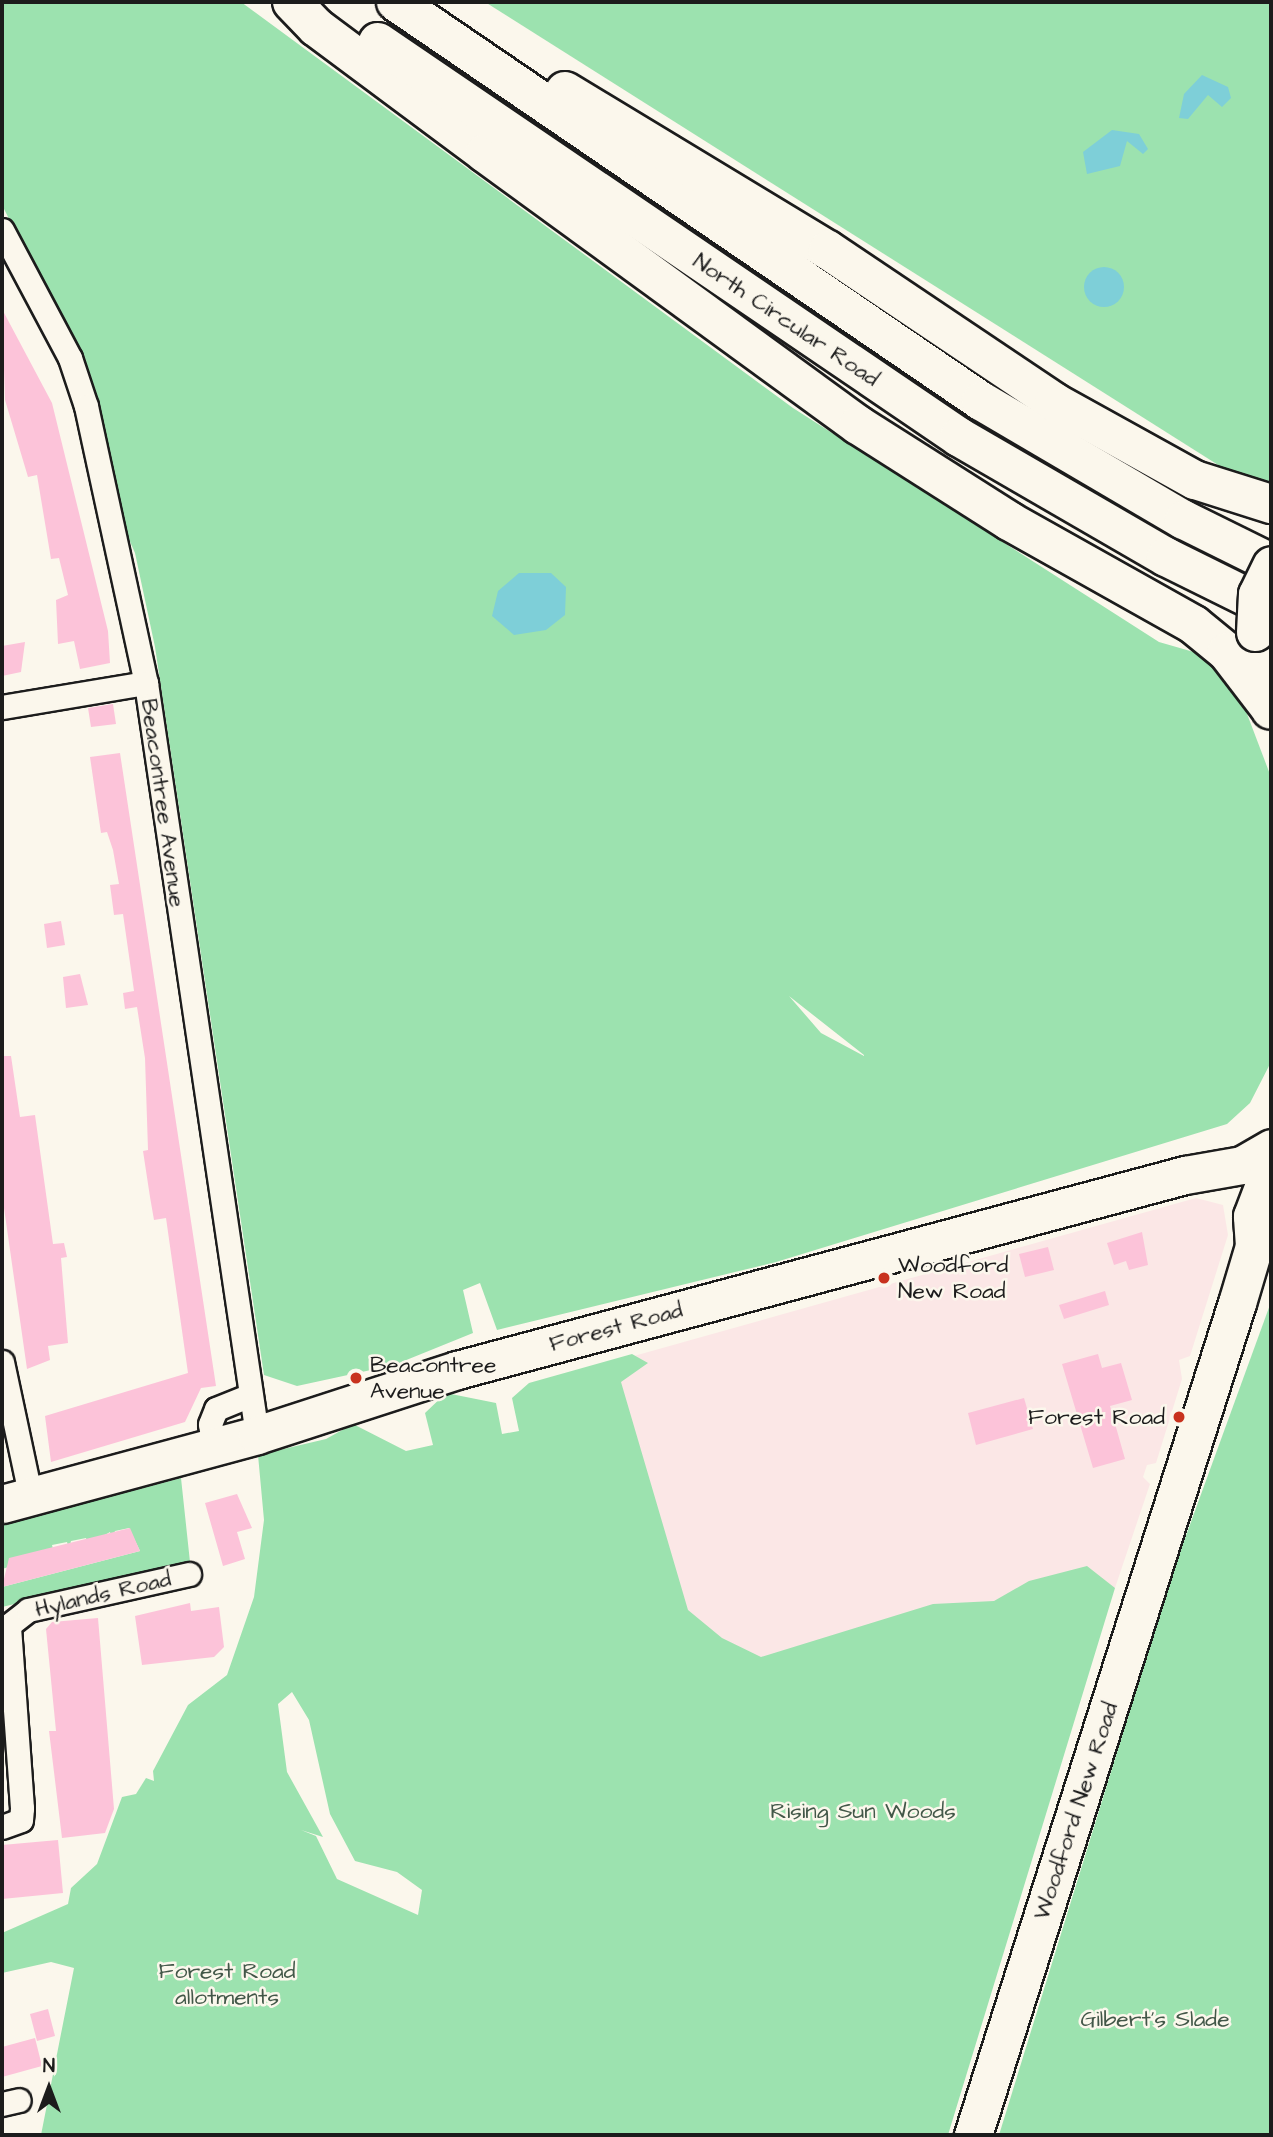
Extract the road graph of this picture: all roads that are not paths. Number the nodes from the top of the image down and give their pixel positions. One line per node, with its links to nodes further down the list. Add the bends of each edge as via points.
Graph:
1 (292, 2): 11 (highway, via 316,27 463,137 858,425 1009,521 1194,625 1227,652)
2 (318, 2): 8 (highway, North Circular Road, via 958,436)
3 (396, 2): 7 (highway, North Circular Road, via 981,401 1184,520)
4 (408, 2): 6 (highway, via 487,41 729,188 1054,402 1195,480)
5 (2, 230): 9 (street, Beacontree Avenue, via 70,358 86,406)
6 (1271, 503)
7 (1271, 564): 8 (main road, bridge, via 1257,594)
8 (1263, 621): 11 (main road)
9 (146, 683): 10 (street); 18 (street, Beacontree Avenue)
10 (2, 707)
11 (1270, 710)
12 (1271, 1125): 15 (main road)
13 (1271, 1149): 15 (main road, Forest Road)
14 (1271, 1166): 16 (main road, Woodford New Road)
15 (1199, 1173): 16 (main road); 19 (main road, Forest Road, via 457,1370)
16 (1259, 1228): 24 (main road, Woodford New Road)
17 (2, 1362): 21 (street)
18 (249, 1396): 19 (street, Beacontree Avenue); 20 (street, via 216,1409 210,1424)
19 (257, 1435): 20 (main road, Forest Road)
20 (214, 1447): 21 (main road, Forest Road)
21 (16, 1501)
22 (189, 1574): 23 (street, Hylands Road, via 28,1610 9,1625)
23 (11, 1823)
24 (974, 2135)

